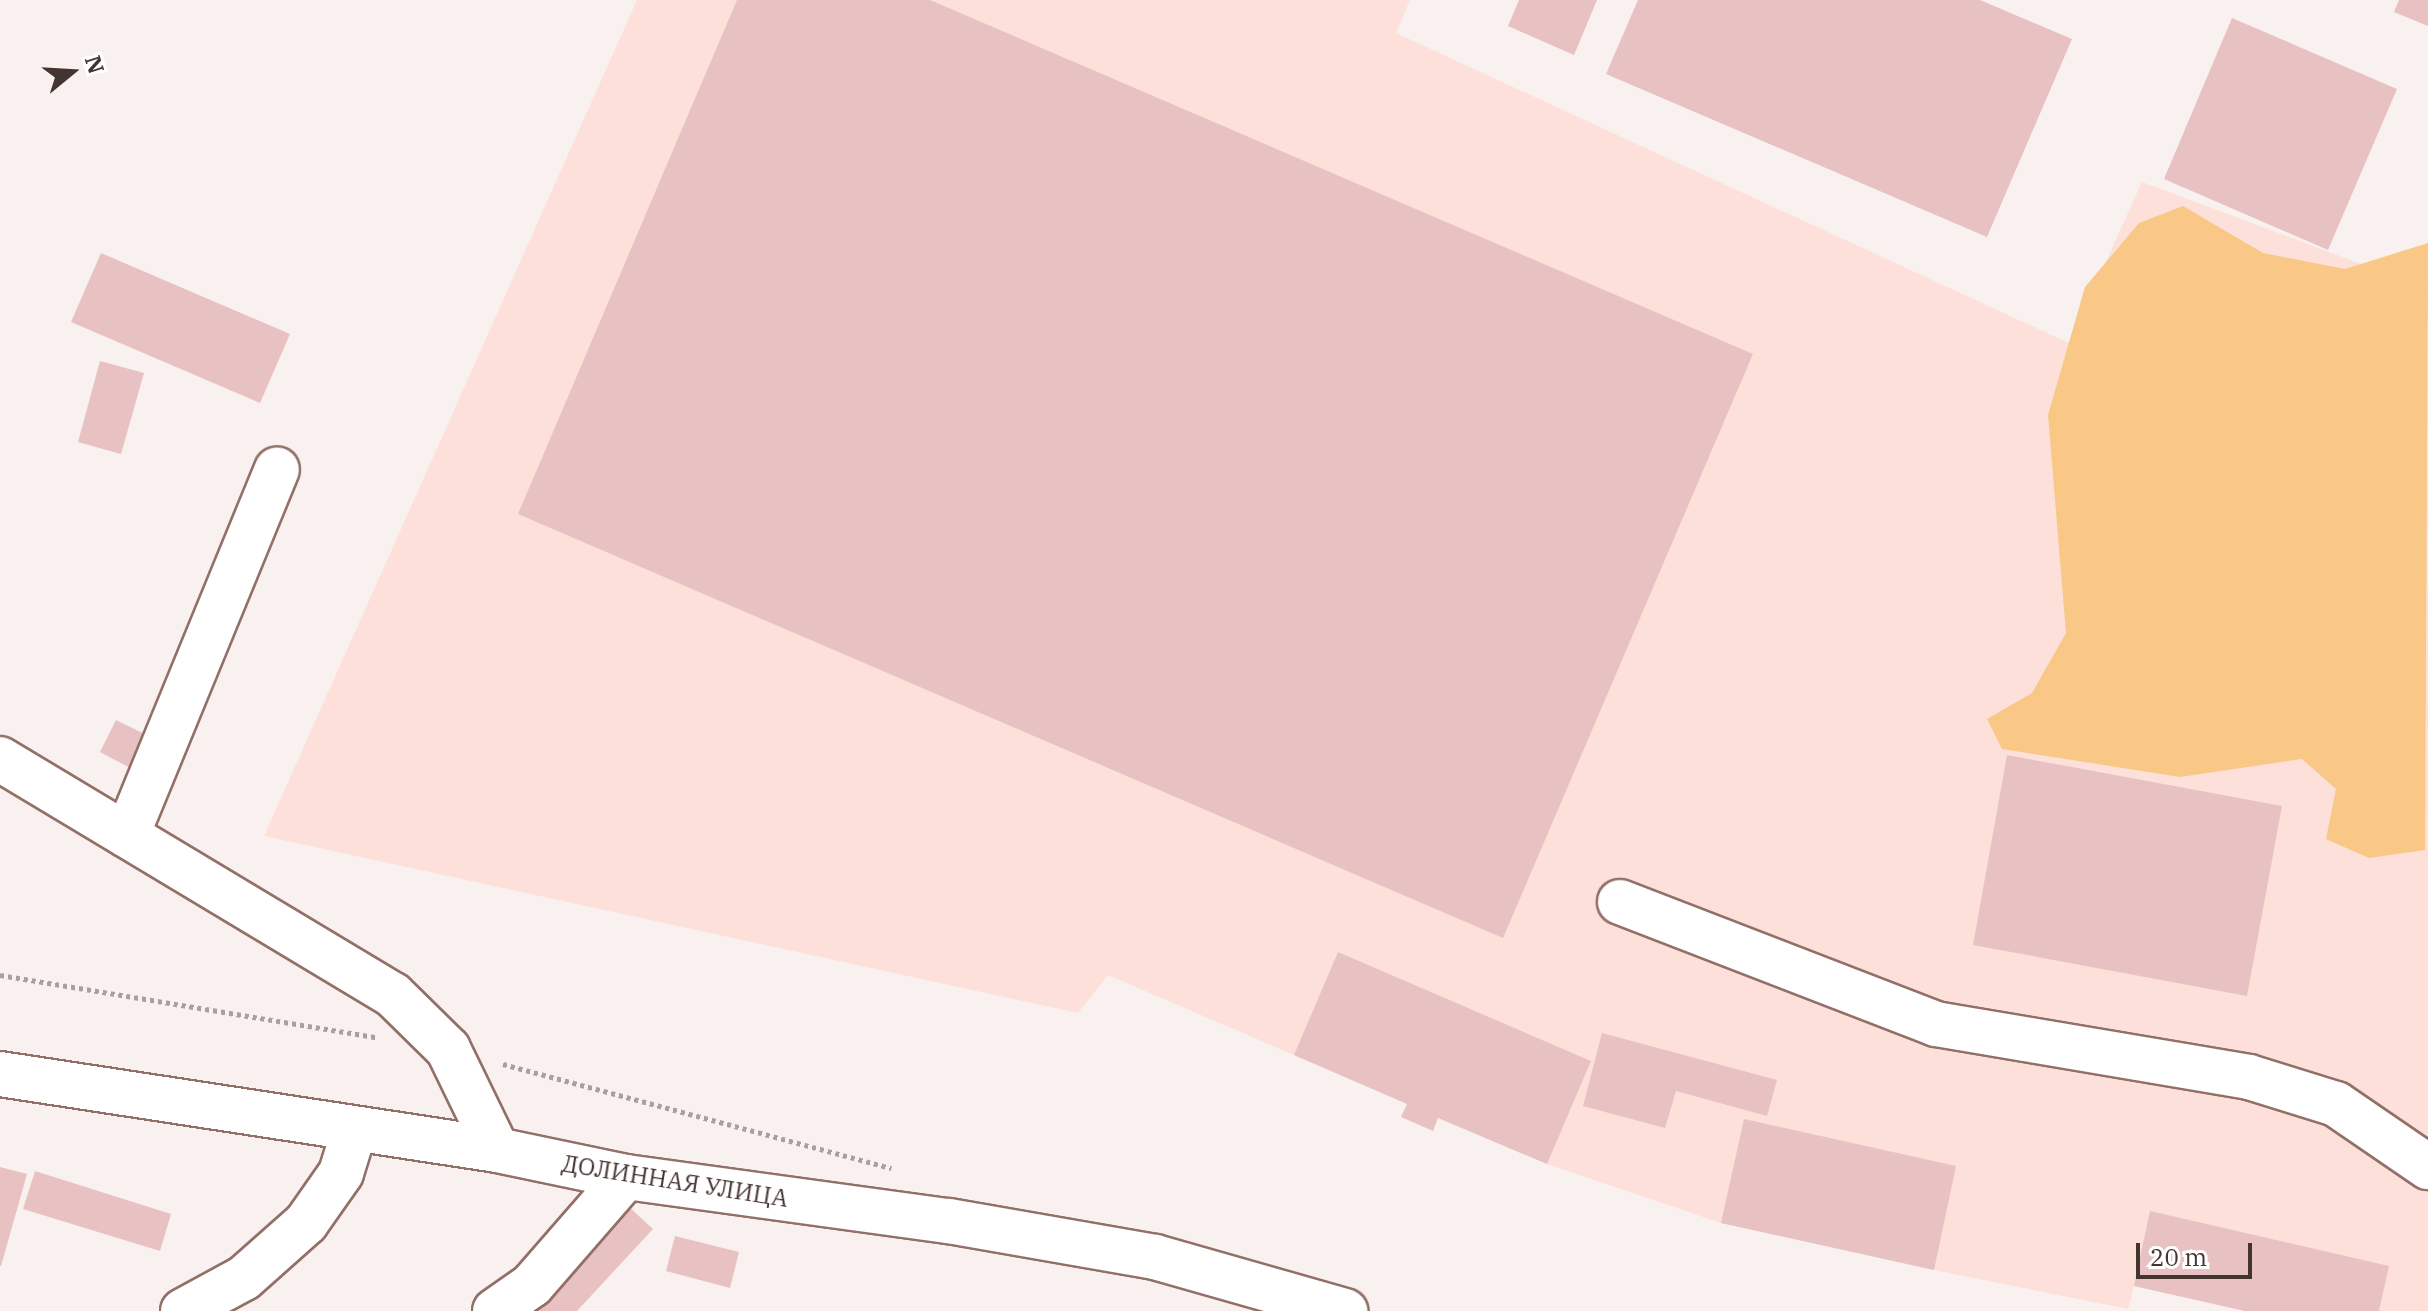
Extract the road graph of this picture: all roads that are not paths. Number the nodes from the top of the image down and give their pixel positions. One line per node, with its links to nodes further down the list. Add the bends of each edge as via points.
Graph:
1 (277, 470): 3 (street)
2 (0, 759): 3 (street)
3 (127, 835): 7 (street, via 393,995 448,1049)
4 (1620, 902): 8 (street, via 1936,1024 2249,1077 2336,1104)
5 (0, 1074): 6 (street, ДОЛИННАЯ УЛИЦА)
6 (354, 1131): 7 (street, ДОЛИННАЯ УЛИЦА); 10 (street, via 341,1173 306,1223 244,1278)
7 (497, 1150): 9 (street, ДОЛИННАЯ УЛИЦА)
8 (2428, 1167)
9 (626, 1177): 11 (street, via 532,1285); 12 (street, ДОЛИННАЯ УЛИЦА, via 1155,1257)
10 (183, 1311)
11 (495, 1311)
12 (1345, 1311)

